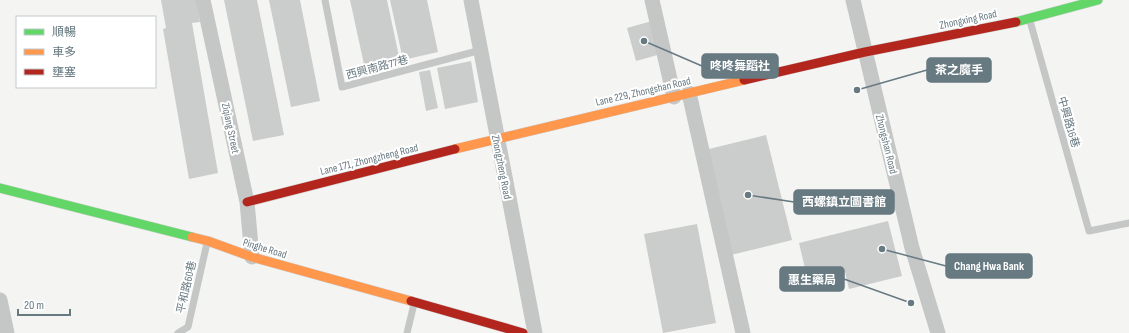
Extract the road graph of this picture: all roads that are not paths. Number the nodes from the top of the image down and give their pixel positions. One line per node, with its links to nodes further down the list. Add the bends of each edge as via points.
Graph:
1 (203, 0): 14 (street, Ziqiang Street)
2 (325, 0): 8 (lane, 西興南路77巷, via 342,87)
3 (471, 0): 8 (street, Zhongzheng Road)
4 (652, 0): 11 (street)
5 (853, 0): 9 (street, Zhongshan Road)
6 (1098, 0): 7 (street, Zhongxing Road)
7 (1029, 18): 9 (street, Zhongxing Road); 15 (lane, 中興路16巷, via 1089,231)
8 (481, 50): 12 (street, Zhongzheng Road)
9 (865, 52): 10 (street, Lane 229, Zhongshan Road); 26 (street, Zhongshan Road, via 912,248)
10 (689, 93): 11 (street, Lane 229, Zhongshan Road); 25 (street)
11 (674, 96): 12 (street, Lane 229, Zhongshan Road)
12 (497, 138): 14 (street, Lane 171, Zhongzheng Road); 24 (street, Zhongzheng Road)
13 (0, 188): 16 (street, Pinghe Road)
14 (247, 202): 17 (street, Ziqiang Street)
15 (1129, 224)
16 (208, 241): 17 (street, Pinghe Road); 21 (lane, 平和路60巷, via 188,327)
17 (252, 257): 19 (street, Pinghe Road)
18 (0, 300): 20 (street)
19 (415, 303): 22 (lane); 23 (street, Pinghe Road)
20 (7, 333)
21 (178, 333)
22 (407, 333)
23 (523, 333)
24 (535, 333)
25 (743, 333)
26 (938, 333)

